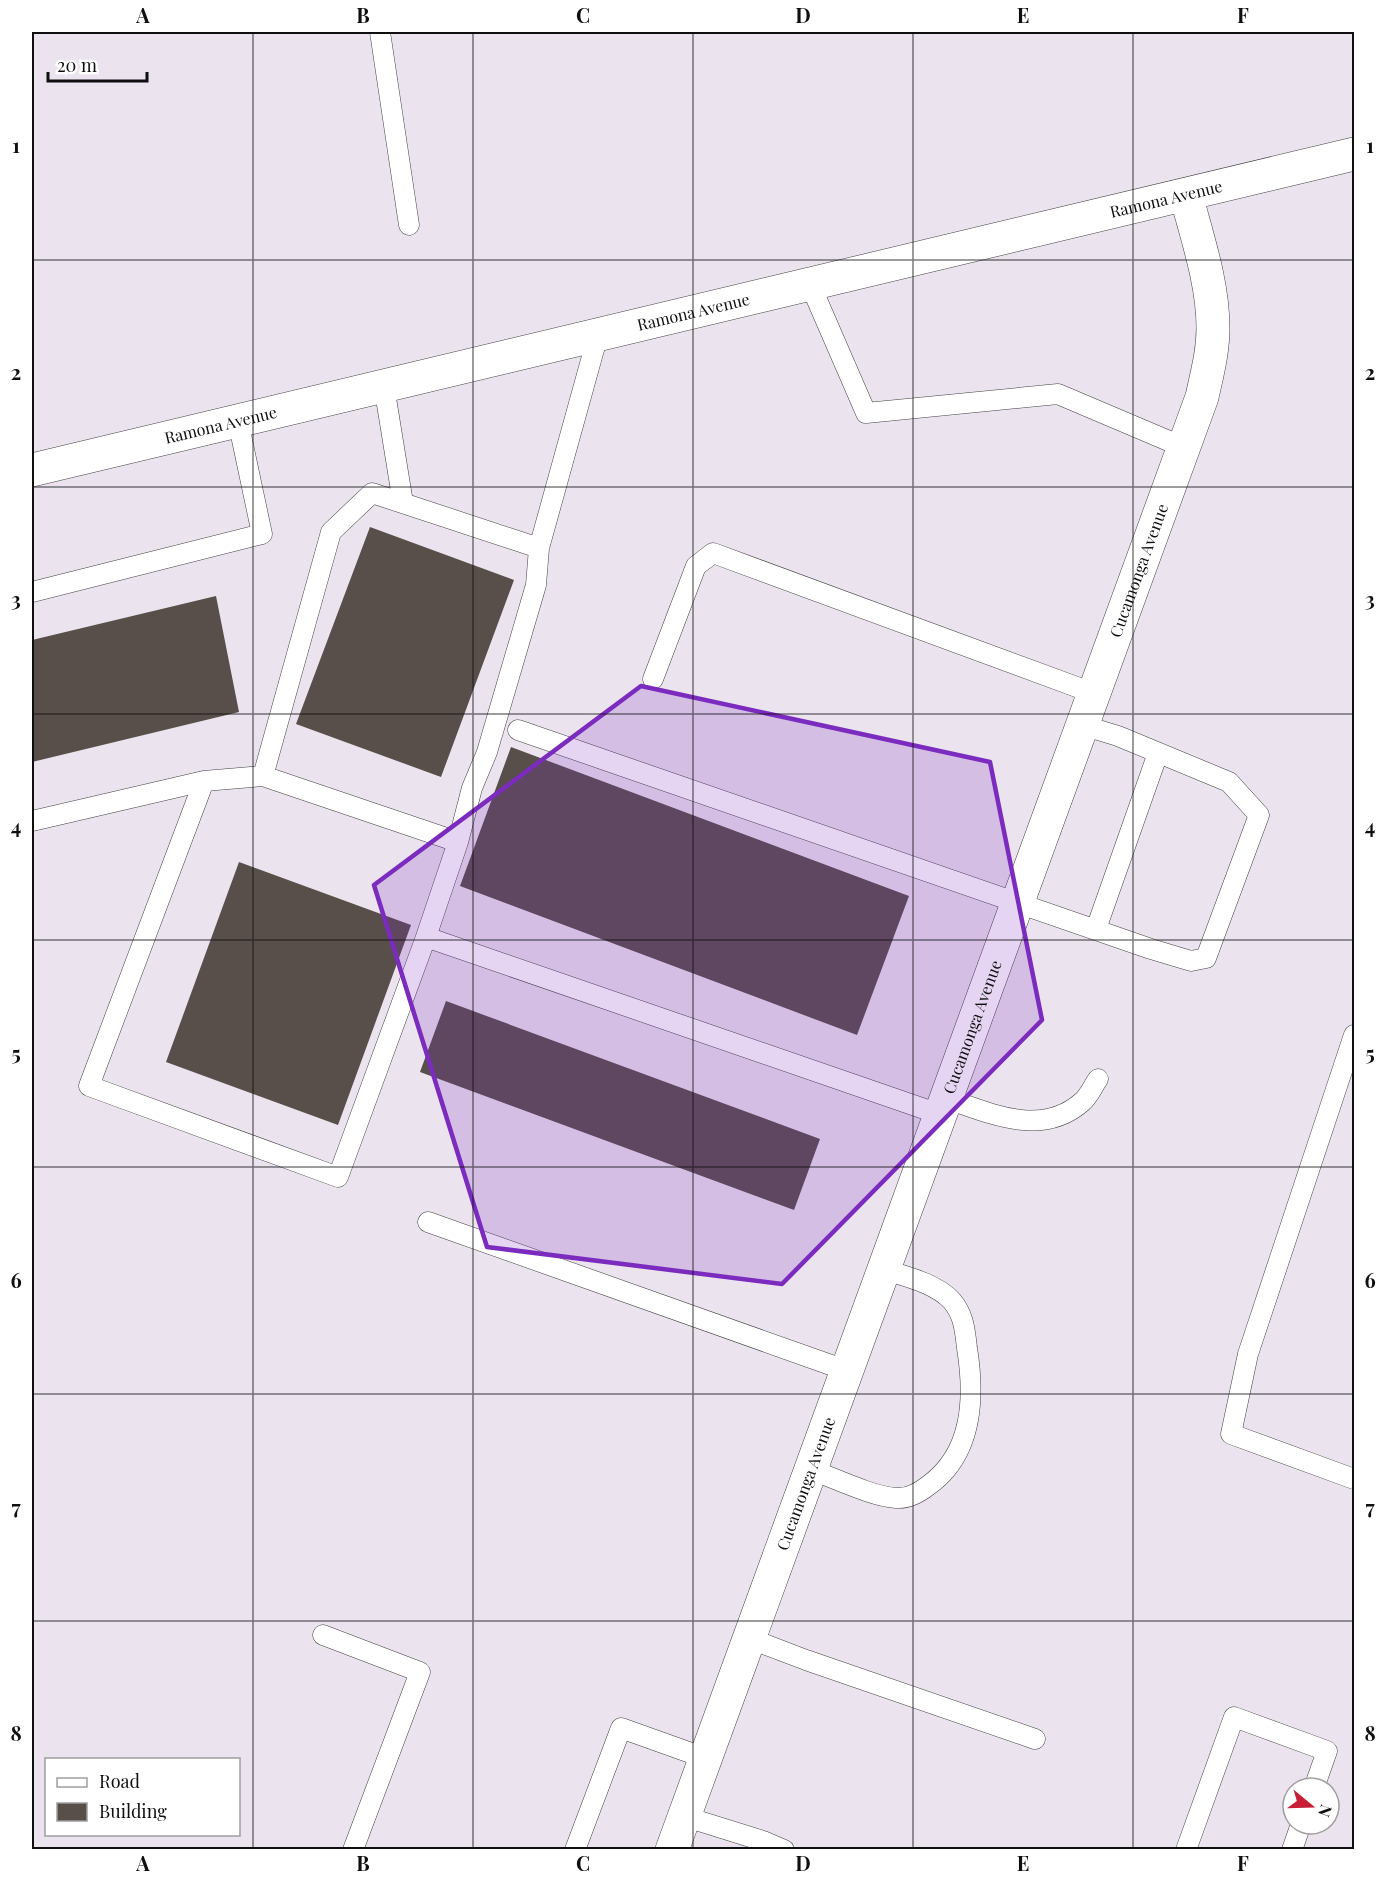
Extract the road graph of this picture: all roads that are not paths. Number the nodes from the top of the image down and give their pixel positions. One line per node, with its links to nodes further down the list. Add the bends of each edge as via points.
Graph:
1 (380, 32): 4 (lane)
2 (1354, 154): 3 (street, Ramona Avenue)
3 (1186, 195): 5 (street, Ramona Avenue); 9 (street, Cucamonga Avenue, via 1210,293 1213,327 1202,397)
4 (409, 225)
5 (810, 284): 6 (street, Ramona Avenue); 9 (lane, via 866,413 1058,394)
6 (598, 335): 7 (street, Ramona Avenue); 12 (lane)
7 (384, 386): 8 (street, Ramona Avenue); 11 (lane)
8 (238, 421): 10 (street, Ramona Avenue); 13 (lane, via 262,534)
9 (1183, 447): 15 (street, Cucamonga Avenue)
10 (32, 470)
11 (403, 503): 12 (lane); 19 (lane, via 372,493 331,532)
12 (539, 548): 22 (lane, via 536,585)
13 (32, 592)
14 (654, 679): 15 (lane, via 696,566 713,553)
15 (1093, 693): 16 (street, Cucamonga Avenue)
16 (1082, 725): 18 (lane); 23 (street, Cucamonga Avenue)
17 (518, 730): 23 (lane)
18 (1158, 753): 24 (lane); 24 (lane, via 1229,782 1259,815 1206,958 1191,961)
19 (263, 776): 20 (lane); 22 (lane)
20 (204, 781): 21 (lane); 25 (lane, via 89,1086 338,1177)
21 (32, 821)
22 (458, 842): 25 (lane)
23 (1017, 901): 24 (lane); 28 (street, Cucamonga Avenue)
24 (1096, 929)
25 (426, 937): 28 (lane)
26 (1354, 1035): 33 (lane, via 1248,1354 1231,1434)
27 (1098, 1078): 28 (lane, via 1083,1101 1061,1115 1038,1122)
28 (942, 1106): 30 (street, Cucamonga Avenue)
29 (428, 1222): 31 (lane)
30 (882, 1269): 31 (street, Cucamonga Avenue); 32 (lane, via 924,1283 951,1300 962,1318 972,1395 963,1441 947,1467 917,1495 896,1498)
31 (845, 1370): 32 (street, Cucamonga Avenue)
32 (809, 1469): 35 (street, Cucamonga Avenue)
33 (1354, 1479)
34 (323, 1635): 41 (lane, via 420,1672)
35 (748, 1638): 36 (lane); 37 (street, Cucamonga Avenue)
36 (1035, 1738)
37 (705, 1758): 39 (street, Cucamonga Avenue); 42 (lane, via 621,1728)
38 (1318, 1776): 45 (lane, via 1327,1751 1234,1717)
39 (683, 1816): 40 (lane); 43 (street, Cucamonga Avenue)
40 (761, 1845): 44 (lane)
41 (353, 1850)
42 (575, 1850)
43 (672, 1850)
44 (784, 1850)
45 (1186, 1850)

